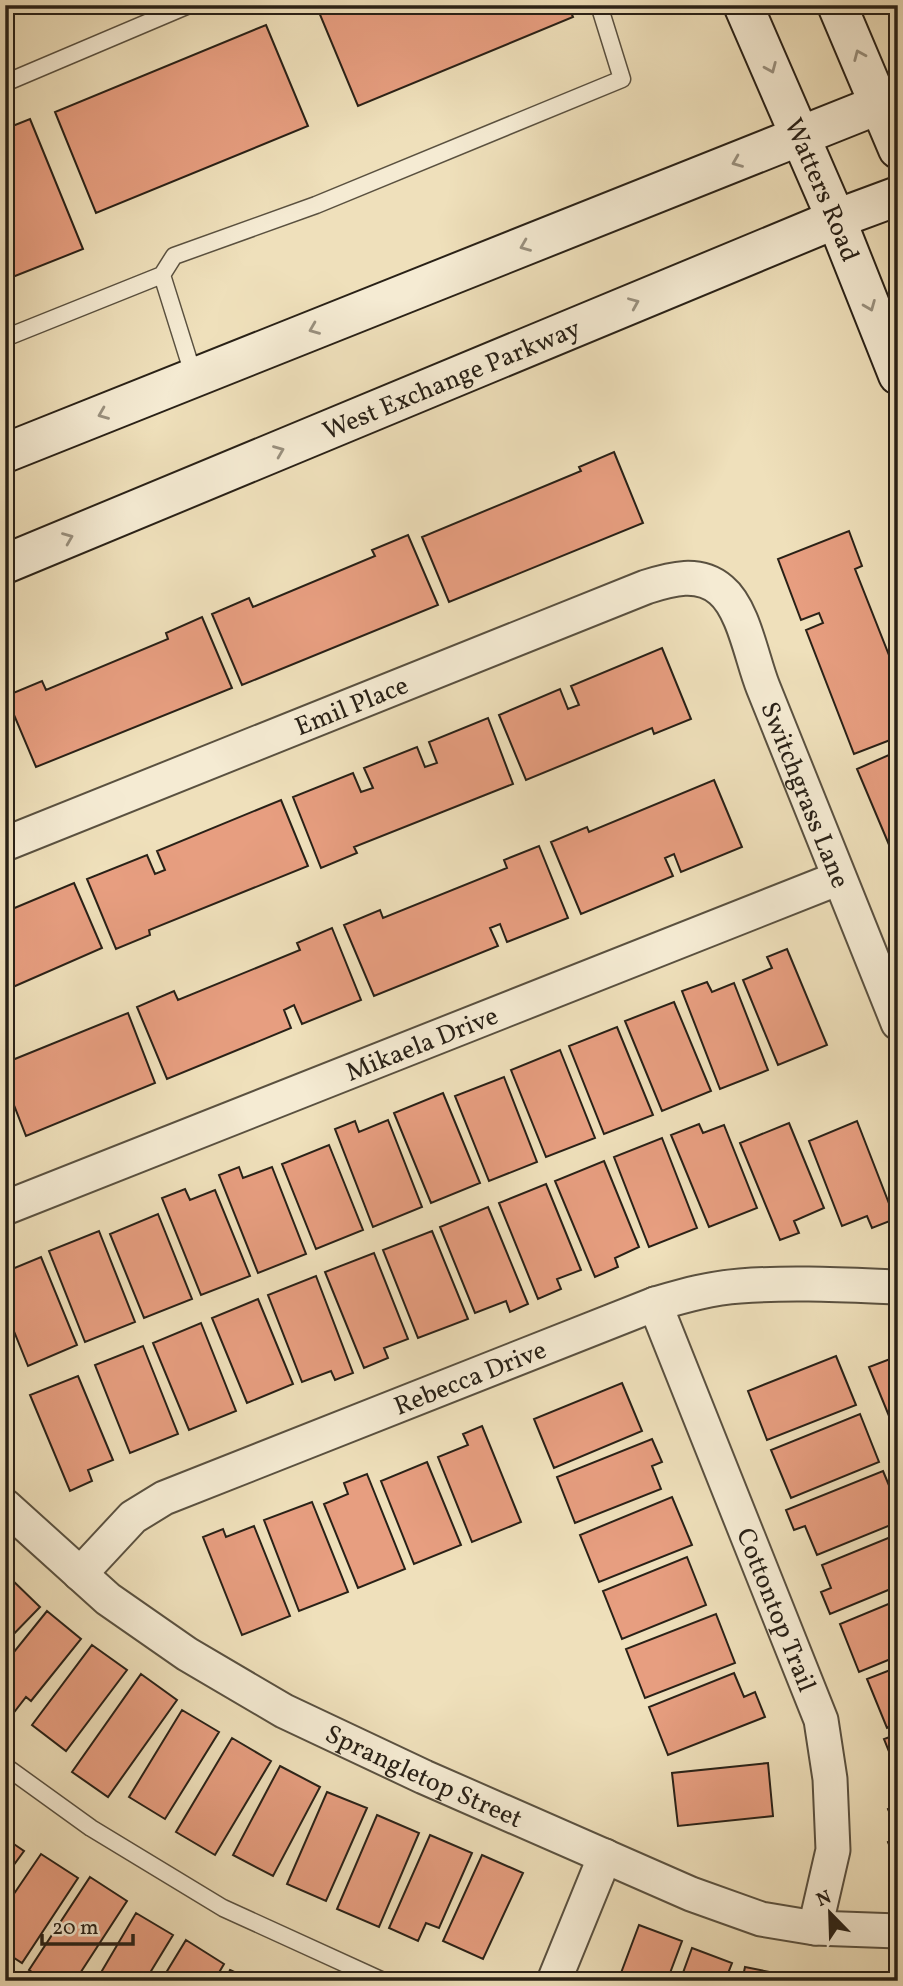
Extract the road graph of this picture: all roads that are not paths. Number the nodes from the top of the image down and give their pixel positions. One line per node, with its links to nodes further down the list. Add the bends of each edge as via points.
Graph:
1 (189, 5): 5 (lane)
2 (599, 5): 11 (lane, via 622,79 316,205 174,256)
3 (744, 5): 7 (main road, Watters Road, one-way to 7)
4 (837, 5): 6 (main road, one-way to 4)
5 (5, 83)
6 (889, 100): 7 (main road); 8 (main road)
7 (800, 137): 10 (main road, Watters Road); 14 (main road, one-way to 14)
8 (898, 149)
9 (898, 196): 10 (main road, West Exchange Parkway)
10 (836, 219): 13 (main road, Watters Road, one-way to 13); 16 (main road, West Exchange Parkway, one-way to 10)
11 (162, 275): 12 (lane); 14 (lane)
12 (5, 338)
13 (898, 375)
14 (194, 377): 15 (main road, one-way to 15)
15 (5, 453)
16 (5, 564)
17 (701, 578): 18 (street, Emil Place, via 673,578 646,587); 19 (street, Switchgrass Lane, via 722,591 737,612)
18 (5, 844)
19 (839, 878): 20 (street, Switchgrass Lane); 21 (street, Mikaela Drive)
20 (898, 1023)
21 (5, 1208)
22 (898, 1287): 23 (street, Rebecca Drive, via 739,1286)
23 (655, 1304): 25 (street, Rebecca Drive, via 164,1499 134,1517); 28 (street, Cottontop Trail, via 821,1720 830,1779 833,1850)
24 (5, 1506): 25 (street, Sprangletop Street)
25 (80, 1574): 27 (street, Sprangletop Street, via 187,1654 284,1711)
26 (5, 1766): 30 (lane, via 91,1828 223,1908)
27 (605, 1856): 28 (street, Sprangletop Street, via 749,1915); 31 (street)
28 (815, 1928): 29 (street, Sprangletop Street)
29 (898, 1931)
30 (383, 1981)
31 (554, 1981)

